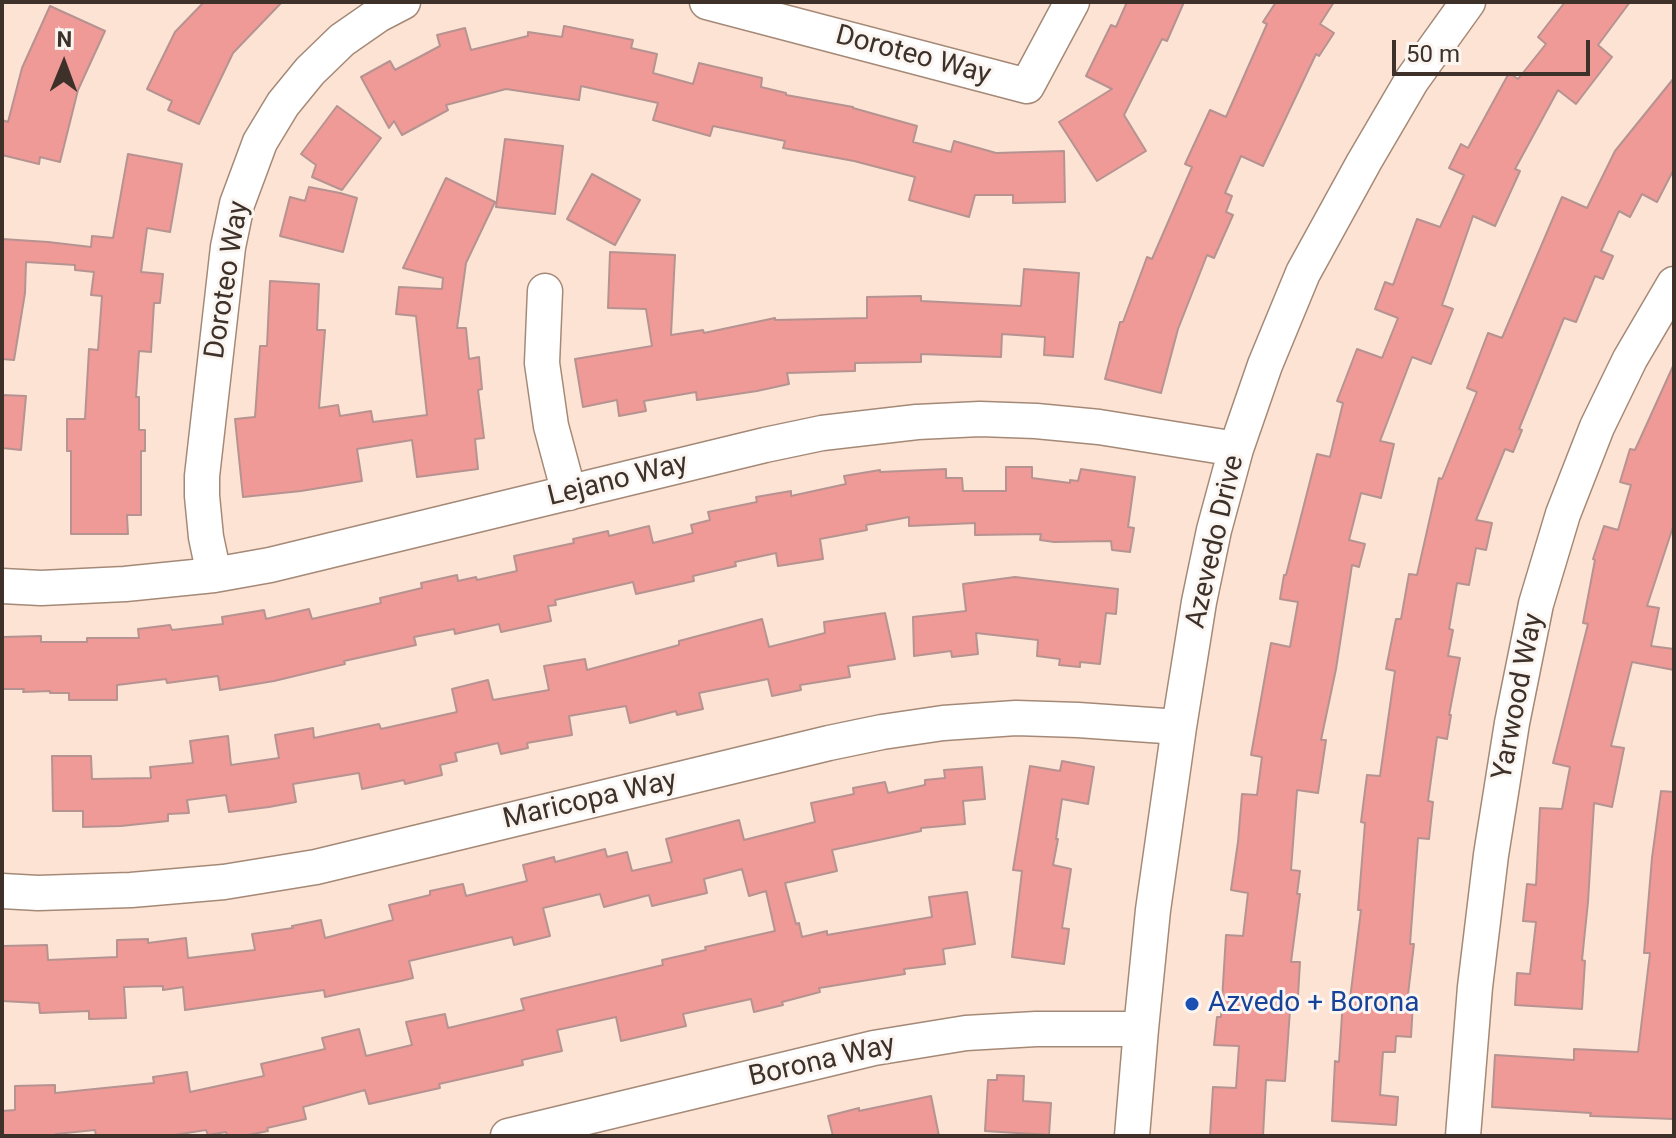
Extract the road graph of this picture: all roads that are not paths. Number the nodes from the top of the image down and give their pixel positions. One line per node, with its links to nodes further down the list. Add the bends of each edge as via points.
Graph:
1 (403, 2): 9 (street, Doroteo Way, via 342,40 301,82 260,142 237,204 202,476)
2 (707, 2): 3 (street, Doroteo Way, via 1027,86)
3 (1072, 2)
4 (1452, 7): 7 (street, Azevedo Drive, via 1303,273)
5 (1674, 284): 16 (street, Yarwood Way, via 1597,427 1536,604 1491,855)
6 (545, 291): 8 (street, via 542,363)
7 (1236, 449): 8 (street, Lejano Way, via 1036,421 917,422 822,433); 11 (street, Azevedo Drive, via 1199,602)
8 (569, 493): 9 (street, Lejano Way)
9 (214, 575): 10 (street, Lejano Way, via 125,584)
10 (2, 586)
11 (1179, 727): 12 (street, Maricopa Way, via 1016,718 928,725 829,743 316,867 131,890); 13 (street, Azevedo Drive)
12 (2, 891)
13 (1141, 1029): 14 (street, Borona Way, via 966,1033 874,1048); 15 (street, Azevedo Drive)
14 (508, 1136)
15 (1132, 1136)
16 (1463, 1136)

